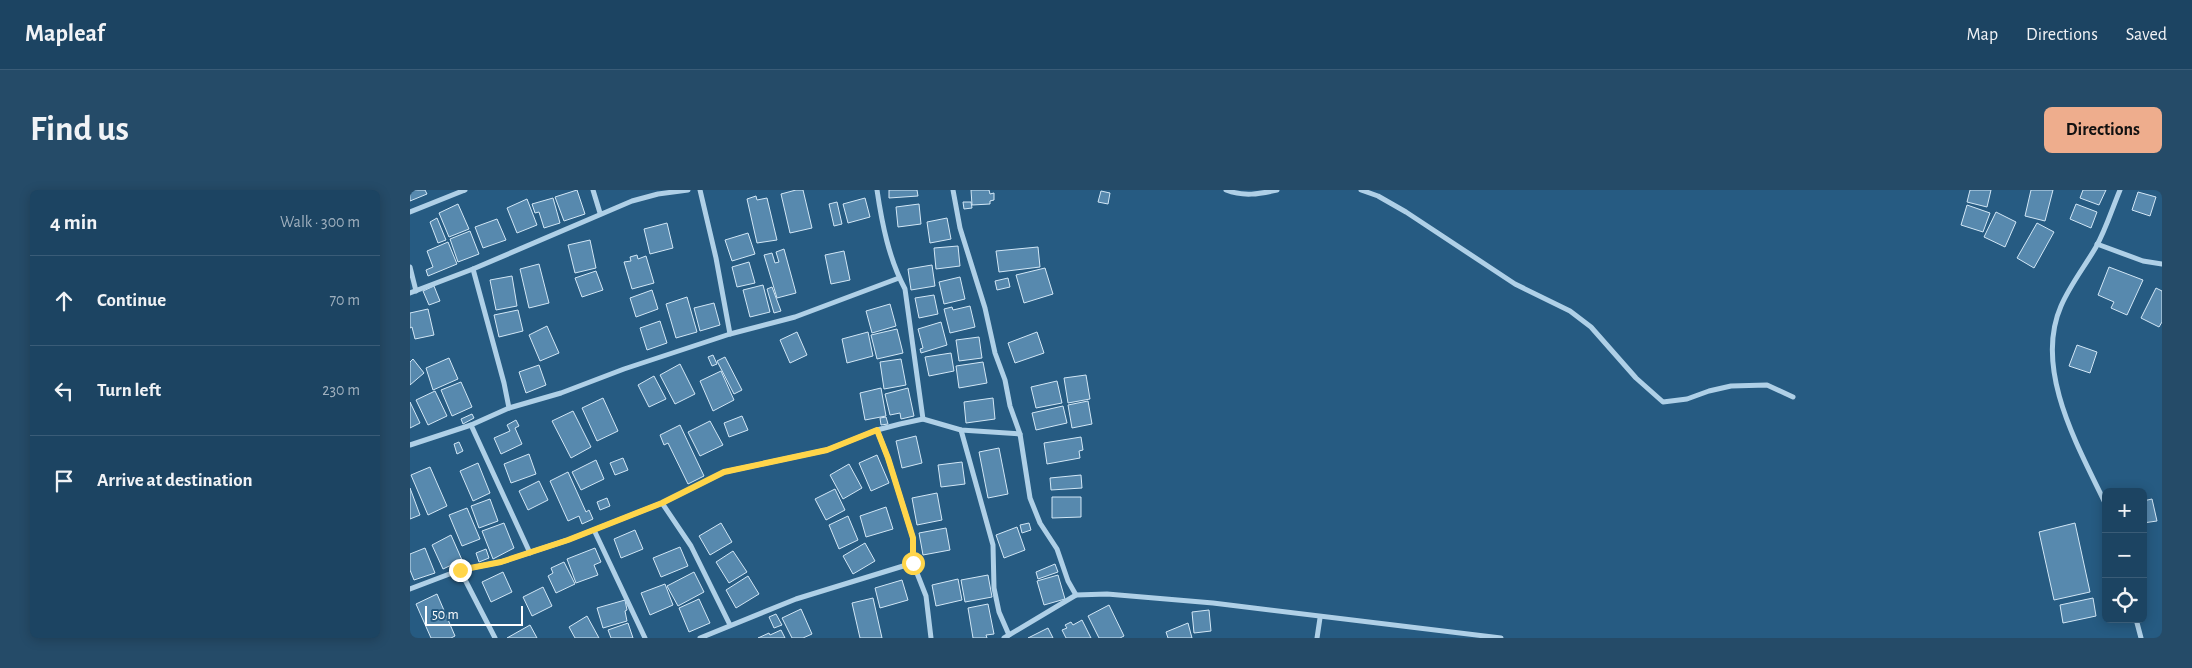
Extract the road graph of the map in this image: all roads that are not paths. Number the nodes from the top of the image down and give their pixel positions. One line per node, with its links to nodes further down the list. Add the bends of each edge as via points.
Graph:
1 (465, 190): 11 (street)
2 (594, 190): 12 (street)
3 (688, 190): 12 (street, via 658,194)
4 (700, 190): 20 (street)
5 (877, 190): 17 (street, via 882,221)
6 (953, 190): 27 (street, via 960,228)
7 (1226, 190): 8 (street, via 1250,195)
8 (1277, 190)
9 (1361, 190): 21 (street, via 1406,212 1515,284 1570,311 1591,328 1636,378 1663,402 1687,400 1709,390 1731,386 1767,385)
10 (2120, 190): 13 (street)
11 (410, 212)
12 (600, 213): 16 (street)
13 (2097, 244): 14 (street, via 2143,262); 29 (street, via 2061,306 2052,348 2067,423)
14 (2162, 264)
15 (410, 266): 18 (street)
16 (473, 269): 18 (street); 22 (street)
17 (899, 278): 20 (street, via 795,317); 23 (street, via 905,289)
18 (416, 291): 19 (street)
19 (410, 293)
20 (730, 334): 22 (street)
21 (1793, 397)
22 (509, 408): 24 (street)
23 (924, 419): 25 (street); 26 (street)
24 (471, 426): 28 (street); 32 (street)
25 (877, 430): 30 (street, via 827,450 724,472); 33 (street, via 913,538)
26 (961, 430): 27 (street); 40 (street, via 993,545 994,588)
27 (1020, 434): 36 (street, via 1030,498 1040,523 1057,549)
28 (410, 445)
29 (2102, 497)
30 (662, 503): 31 (street); 39 (street, via 691,546)
31 (594, 530): 32 (street); 42 (street)
32 (530, 553): 34 (street)
33 (913, 563): 39 (street, via 796,598); 44 (street, via 926,596)
34 (460, 570): 35 (street); 41 (street)
35 (410, 589)
36 (1076, 595): 37 (street, via 1107,594 1212,603); 40 (street)
37 (1320, 618): 45 (street); 46 (street)
38 (2137, 623): 47 (street)
39 (730, 626): 43 (street)
40 (1007, 637)
41 (495, 638)
42 (645, 638)
43 (700, 638)
44 (932, 638)
45 (1317, 638)
46 (1501, 638)
47 (2141, 638)

